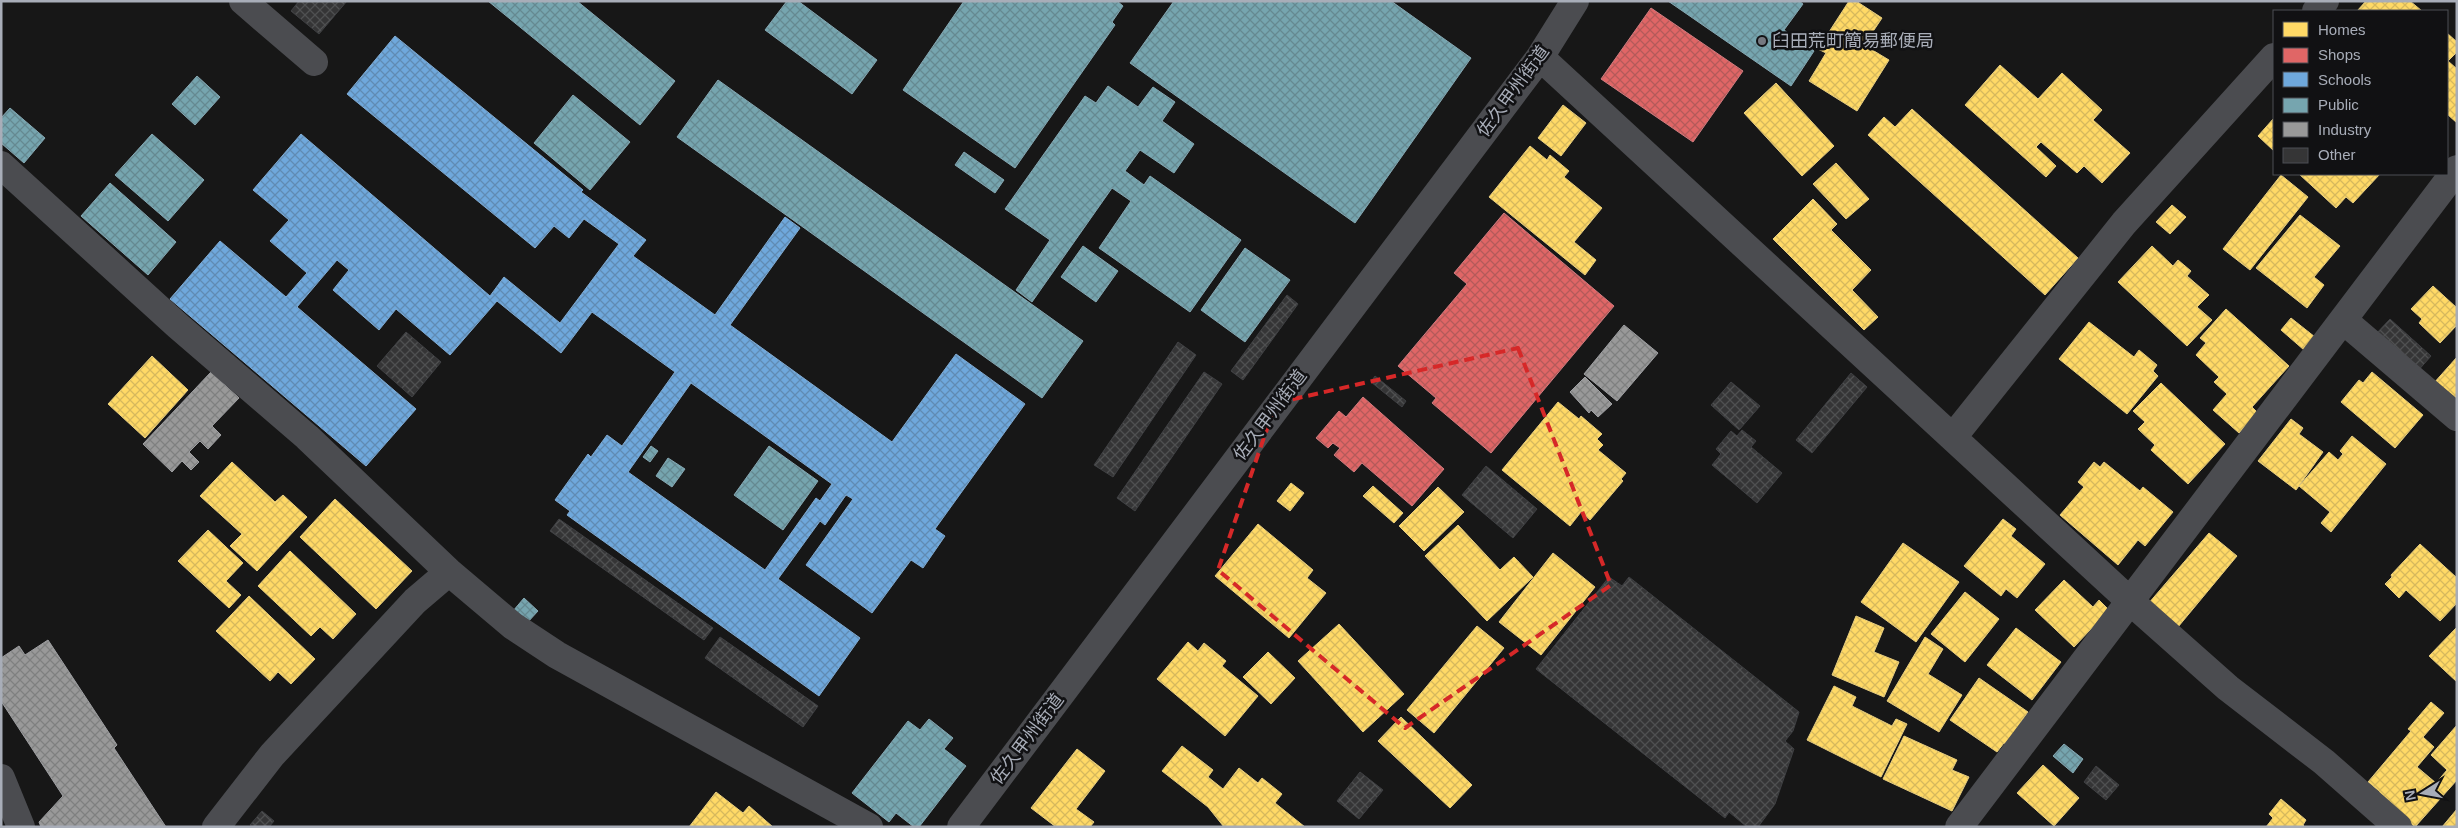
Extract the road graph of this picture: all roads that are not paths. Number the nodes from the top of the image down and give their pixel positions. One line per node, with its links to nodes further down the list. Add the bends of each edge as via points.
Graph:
1 (243, 1): 5 (street)
2 (1575, 1): 3 (street, 佐久甲州街道)
3 (1540, 57): 10 (street); 17 (street, 佐久甲州街道)
4 (2273, 58): 10 (street, via 2124,223)
5 (314, 62)
6 (1, 165): 11 (street, via 178,326 307,436)
7 (2457, 169): 8 (street)
8 (2343, 320): 9 (street); 12 (street)
9 (2457, 417)
10 (1953, 438): 12 (street)
11 (449, 572): 15 (street, via 415,601 272,755); 16 (street, via 513,626 557,655)
12 (2131, 602): 18 (street); 19 (street, via 2228,688 2324,762)
13 (1, 778): 14 (street)
14 (21, 827)
15 (216, 827)
16 (869, 827)
17 (961, 827)
18 (1959, 827)
19 (2398, 827)

